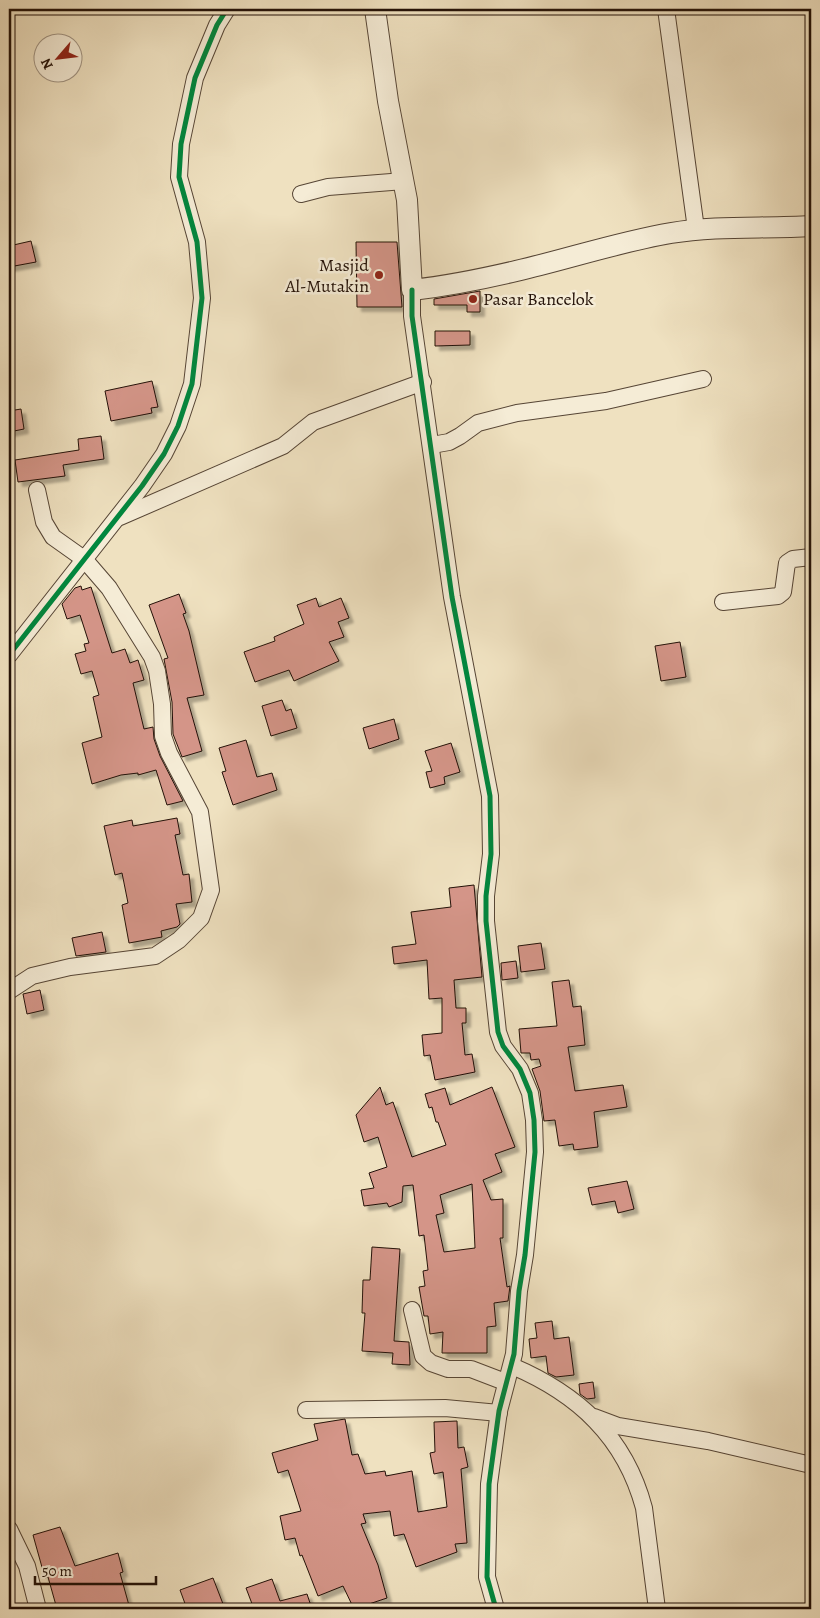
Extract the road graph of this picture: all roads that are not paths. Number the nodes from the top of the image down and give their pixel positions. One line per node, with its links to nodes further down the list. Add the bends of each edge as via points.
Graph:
1 (227, 9): 13 (street, via 213,32 194,78 181,144 179,177 196,242 202,298 192,384 178,426 164,454)
2 (375, 9): 4 (street, via 381,61)
3 (666, 9): 7 (street)
4 (404, 181): 5 (street, via 328,187); 8 (street)
5 (301, 194)
6 (811, 226): 7 (street)
7 (696, 229): 8 (street, via 615,244 456,284)
8 (412, 290): 10 (street, via 412,316)
9 (704, 379): 11 (street, via 606,400 516,413 478,423 449,442)
10 (423, 382): 11 (street); 13 (street, via 313,422 283,446)
11 (432, 445): 20 (street, via 452,597 490,796 492,854 486,921 498,1032 503,1046 525,1079 534,1120 530,1210)
12 (37, 490): 15 (street, via 44,522 53,537)
13 (118, 519): 15 (street)
14 (811, 557): 16 (street, via 786,562 783,592 778,596)
15 (84, 559): 17 (street); 18 (street, via 109,588 152,657 162,704 163,736 200,812 211,890 201,918 179,940 155,956 60,969 32,976)
16 (723, 602)
17 (9, 655)
18 (9, 991)
19 (412, 1310): 21 (street, via 423,1356 448,1369 471,1369)
20 (512, 1366): 21 (street); 24 (street, via 561,1393)
21 (505, 1384): 23 (street)
22 (306, 1410): 23 (street, via 445,1408)
23 (499, 1412): 28 (street, via 489,1484 486,1552 487,1578)
24 (592, 1416): 25 (street, via 618,1426 708,1441); 29 (street, via 622,1455 640,1494)
25 (811, 1465)
26 (9, 1529): 27 (street, via 27,1566)
27 (38, 1609)
28 (496, 1609)
29 (656, 1609)

